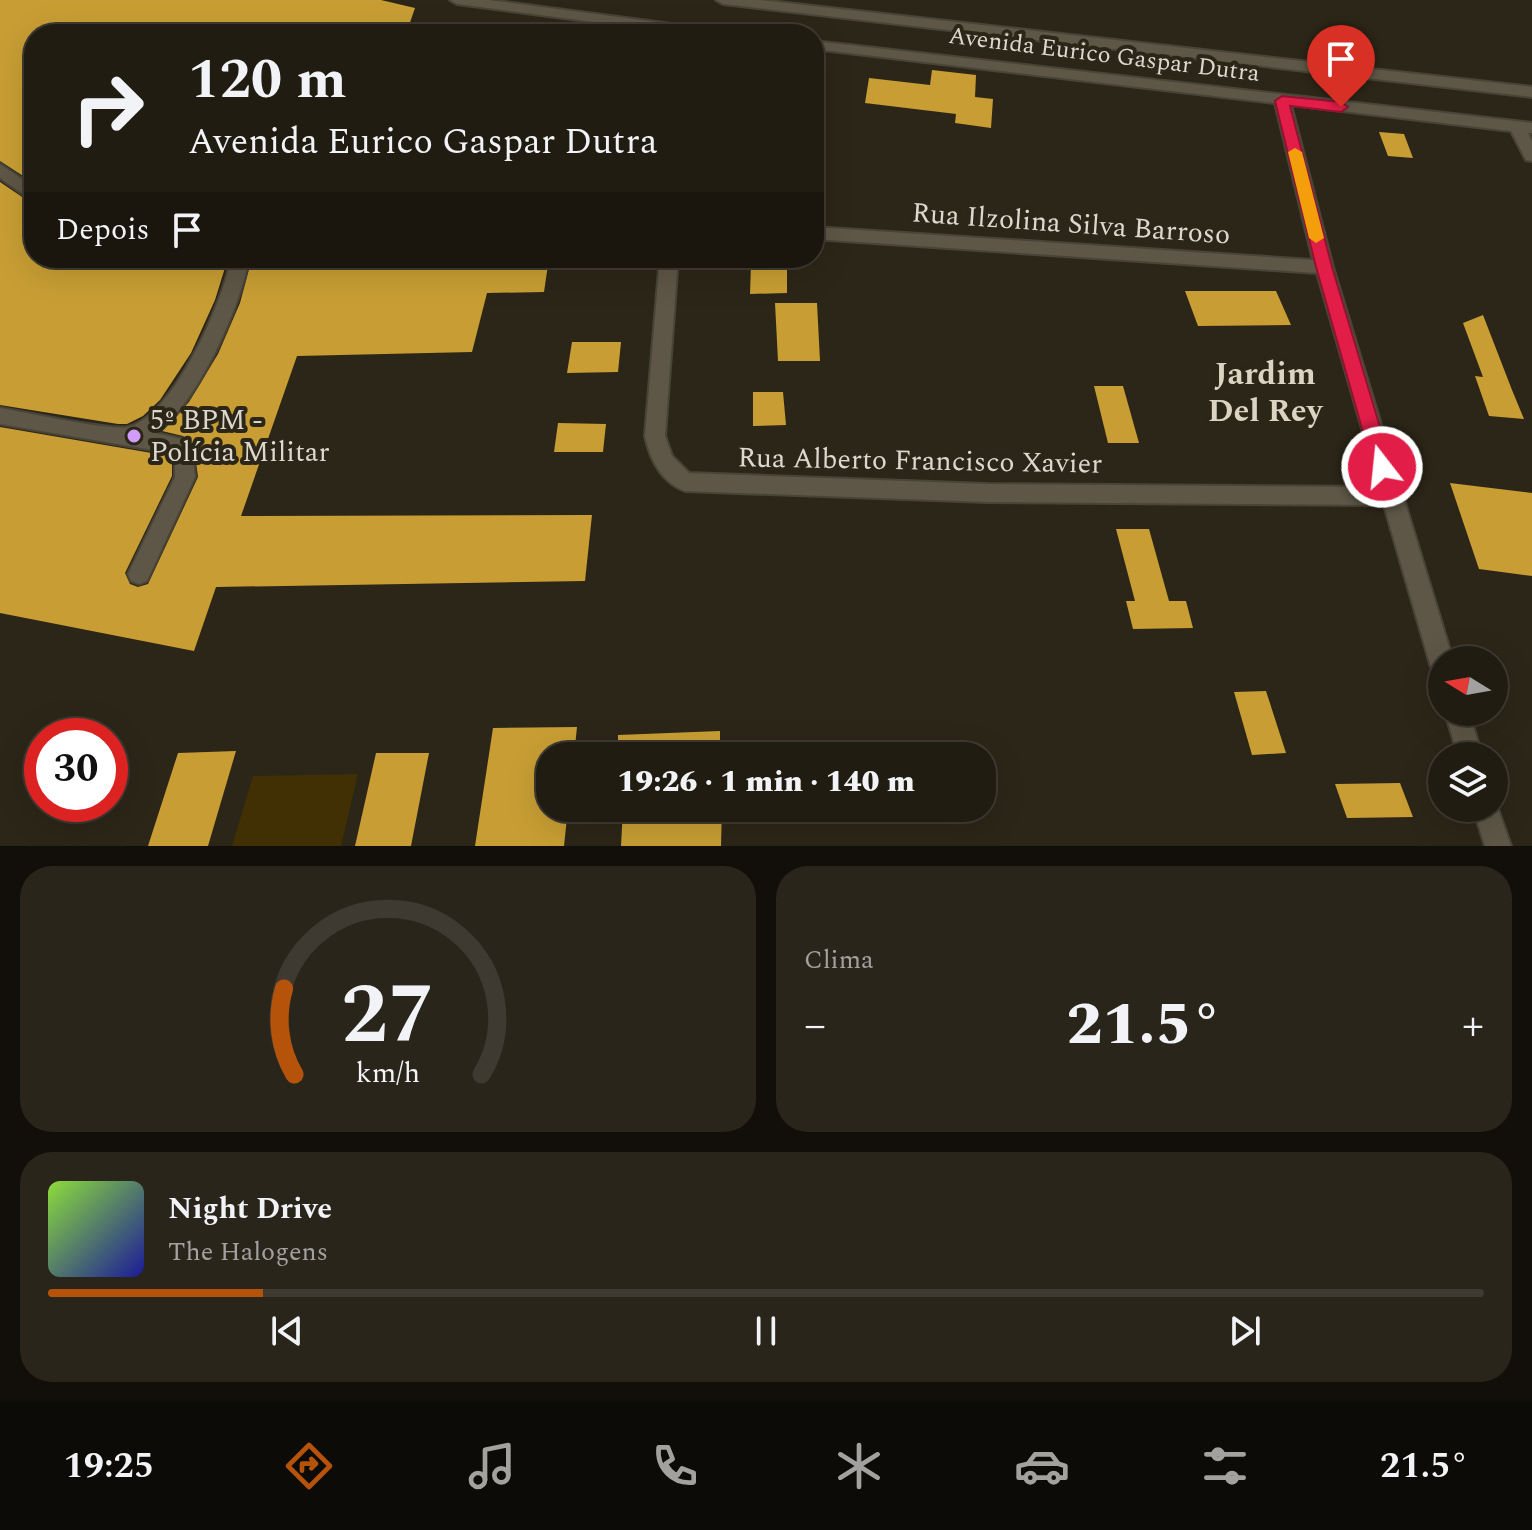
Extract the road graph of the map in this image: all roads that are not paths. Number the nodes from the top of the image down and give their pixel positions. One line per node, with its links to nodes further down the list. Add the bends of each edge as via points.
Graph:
1 (457, 0): 3 (street)
2 (723, 0): 5 (street, Avenida Eurico Gaspar Dutra)
3 (626, 24)
4 (824, 46): 6 (street, Avenida Eurico Gaspar Dutra)
5 (1532, 92)
6 (1282, 101): 7 (street, Avenida Eurico Gaspar Dutra); 12 (street)
7 (1525, 127): 8 (street)
8 (1532, 156)
9 (0, 170): 10 (street)
10 (24, 188)
11 (824, 234): 12 (street, Rua Ilzolina Silva Barroso)
12 (1324, 267): 17 (street)
13 (237, 268): 16 (street, via 218,323 178,397 158,420)
14 (668, 268): 17 (street, Rua Alberto Francisco Xavier, via 655,436 667,470 685,482 987,493)
15 (0, 416): 16 (street)
16 (126, 436): 18 (street, via 175,445 187,465)
17 (1390, 496): 19 (street)
18 (139, 574)
19 (1436, 646)
20 (1490, 822): 21 (street)
21 (1498, 846)

